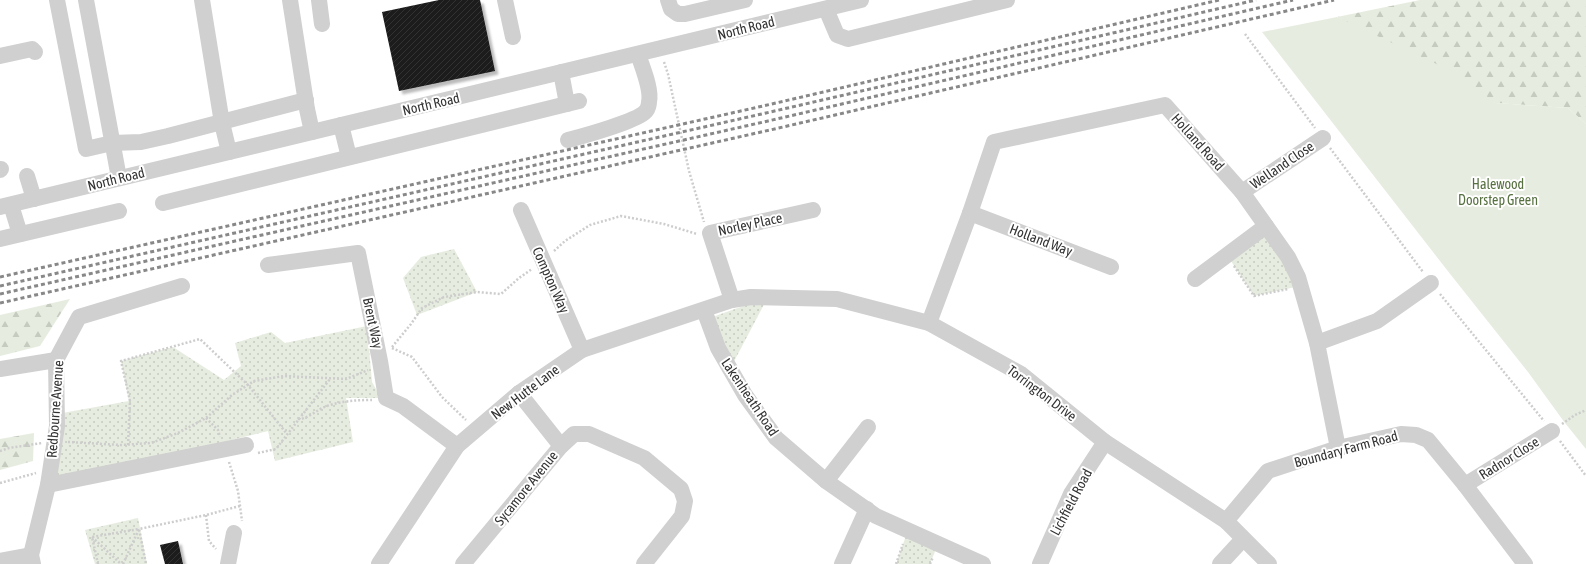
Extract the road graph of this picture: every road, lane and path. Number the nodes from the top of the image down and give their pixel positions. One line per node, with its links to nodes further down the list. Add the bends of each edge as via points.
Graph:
1 (57, 0): 27 (street, via 86,148)
2 (86, 0): 27 (street)
3 (202, 0): 22 (street)
4 (290, 0): 21 (street)
5 (318, 0): 13 (street)
6 (505, 0): 15 (street)
7 (668, 0): 8 (street, via 671,9 678,14)
8 (745, 0)
9 (861, 0): 12 (street, North Road)
10 (1008, 0): 11 (street)
11 (982, 3): 12 (street, via 848,38 837,35)
12 (826, 8): 17 (street, North Road)
13 (322, 24)
14 (1245, 34): 25 (path)
15 (513, 37)
16 (35, 52): 18 (street, via 32,49)
17 (638, 54): 19 (street, North Road); 26 (street, via 648,85 650,101 647,110 602,131)
18 (0, 56)
19 (561, 72): 23 (street, North Road); 29 (street, via 573,102)
20 (668, 74): 41 (path, via 689,171)
21 (306, 100): 22 (street); 24 (street)
22 (222, 123): 27 (street, via 141,142); 28 (street)
23 (341, 125): 24 (street, North Road); 29 (street)
24 (312, 132): 28 (street, North Road)
25 (1323, 138): 32 (street, Welland Close); 49 (path)
26 (568, 140)
27 (112, 143): 31 (street)
28 (229, 152): 31 (street, North Road)
29 (349, 157): 34 (street)
30 (27, 176): 33 (street)
31 (119, 178): 33 (street, North Road)
32 (1242, 192): 39 (street, Holland Road, via 1165,104 994,142); 40 (street, Holland Road)
33 (34, 199): 35 (street, North Road)
34 (163, 203)
35 (6, 206): 42 (street)
36 (521, 210): 45 (street, Compton Way)
37 (813, 210): 41 (street, Norley Place)
38 (119, 211): 42 (street)
39 (970, 213): 47 (street, Holland Way); 54 (street, Holland Road)
40 (1266, 226): 44 (street); 51 (street, Holland Road, via 1288,257)
41 (710, 233): 45 (path, via 699,235 664,224 621,216 590,225 565,241); 52 (street, Norley Place)
42 (20, 234): 43 (street)
43 (0, 239)
44 (1227, 255): 48 (street); 51 (path, via 1254,296)
45 (543, 261): 56 (path, via 501,294 477,292 444,297 422,308); 57 (street, Compton Way)
46 (268, 265): 59 (street, Brent Way, via 358,253)
47 (1111, 267)
48 (1195, 279)
49 (1431, 283): 55 (street, via 1377,321); 70 (path)
50 (182, 286): 58 (street, Redbourne Avenue, via 79,317)
51 (1300, 286): 55 (street, Holland Road)
52 (732, 300): 53 (street, New Hutte Lane); 54 (street, Torrington Drive, via 751,296 837,299)
53 (704, 310): 57 (street, New Hutte Lane); 83 (street, Lakenheath Road, via 718,348 776,438)
54 (929, 323): 73 (street, Torrington Drive, via 1022,374)
55 (1316, 343): 78 (street, Holland Road)
56 (392, 348): 59 (path); 69 (path, via 412,357 442,396)
57 (582, 350): 63 (street, New Hutte Lane)
58 (56, 360): 60 (street); 72 (street, Redbourne Avenue, via 57,426)
59 (380, 360): 61 (path, via 366,371 346,379); 64 (street, Brent Way)
60 (0, 369)
61 (330, 379): 62 (path, via 284,376 254,380); 67 (path)
62 (248, 385): 66 (path, via 232,395); 71 (path); 74 (path, via 200,339 121,361 130,401)
63 (519, 393): 69 (street, New Hutte Lane); 77 (street, Sycamore Avenue)
64 (386, 398): 67 (path, via 350,400 317,410 303,420); 76 (street, via 403,406)
65 (1586, 410): 70 (path)
66 (206, 418): 74 (path, via 178,433 151,443); 79 (path, via 218,430)
67 (298, 420): 71 (path)
68 (868, 427): 83 (street)
69 (476, 430): 76 (street, New Hutte Lane)
70 (1552, 431): 82 (path); 86 (street, Radnor Close)
71 (287, 434): 75 (path, via 276,448 252,455)
72 (54, 442): 74 (path); 80 (path); 81 (street, Redbourne Avenue)
73 (1105, 442): 90 (street, Torrington Drive); 108 (street, Lichfield Road, via 1072,494)
74 (128, 445)
75 (246, 445): 79 (street)
76 (458, 446): 102 (street, New Hutte Lane)
77 (561, 446): 103 (street, Sycamore Avenue); 104 (street, via 574,434 589,434 644,458 680,489 686,501 682,516)
78 (1338, 448): 86 (street, Boundary Farm Road, via 1401,434 1416,435 1428,440); 90 (street, Boundary Farm Road, via 1268,470)
79 (224, 450): 85 (street); 87 (path)
80 (0, 451)
81 (50, 469): 84 (path); 85 (street, Redbourne Avenue)
82 (1586, 476)
83 (826, 481): 88 (street, Lakenheath Road)
84 (0, 483)
85 (48, 485): 97 (street, Redbourne Avenue)
86 (1465, 485): 111 (street, Boundary Farm Road)
87 (240, 506): 89 (path); 93 (path, via 243,521)
88 (867, 509): 92 (street, Lakenheath Road, via 876,516); 105 (street)
89 (206, 515): 91 (path); 96 (path, via 209,541)
90 (1226, 521): 95 (street, Torrington Drive)
91 (139, 529): 94 (path); 100 (path); 101 (path)
92 (908, 530): 106 (path); 107 (street, Lakenheath Road)
93 (234, 533): 96 (street)
94 (92, 537): 99 (path); 100 (path)
95 (1243, 539): 109 (street); 110 (street, Torrington Drive)
96 (223, 558)
97 (32, 559): 98 (street)
98 (0, 562)
99 (98, 564)
100 (122, 564)
101 (146, 564)
102 (379, 564)
103 (463, 564)
104 (644, 564)
105 (842, 564)
106 (896, 564)
107 (983, 564)
108 (1040, 564)
109 (1220, 564)
110 (1269, 564)
111 (1525, 564)

